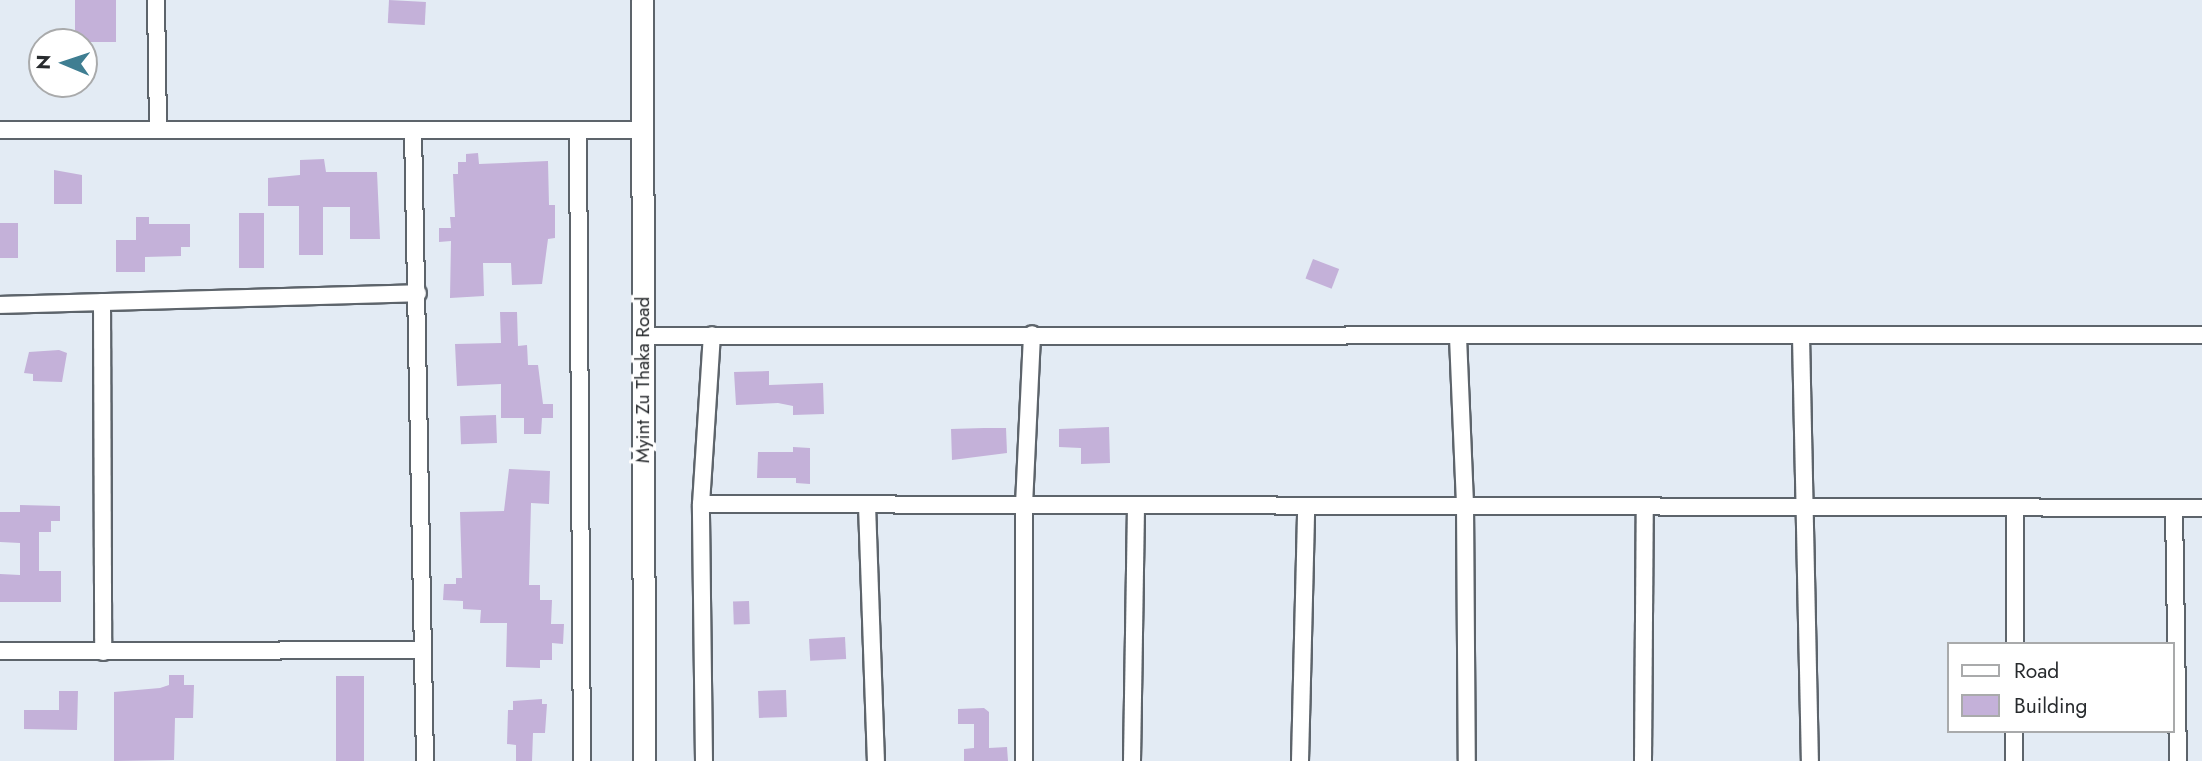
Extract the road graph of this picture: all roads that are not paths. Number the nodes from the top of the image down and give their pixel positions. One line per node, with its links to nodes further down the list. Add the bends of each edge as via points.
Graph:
1 (156, 0): 3 (street)
2 (642, 0): 7 (street, Myint Zu Thaka Road)
3 (158, 129): 4 (street); 5 (street)
4 (0, 130)
5 (413, 130): 6 (street); 8 (street)
6 (578, 130): 7 (street); 34 (street)
7 (643, 130): 14 (street, Myint Zu Thaka Road)
8 (418, 293): 9 (street); 29 (street)
9 (102, 302): 10 (street); 31 (street)
10 (0, 305)
11 (1032, 334): 12 (street); 16 (street); 19 (street)
12 (712, 335): 14 (street); 17 (street)
13 (2202, 335): 15 (street)
14 (643, 336): 35 (street, Myint Zu Thaka Road)
15 (1801, 336): 16 (street); 24 (street)
16 (1458, 337): 20 (street)
17 (701, 504): 18 (street); 36 (street)
18 (867, 505): 19 (street); 37 (street)
19 (1024, 505): 21 (street); 38 (street)
20 (1465, 505): 22 (street); 23 (street); 41 (street)
21 (1136, 506): 23 (street); 39 (street)
22 (1645, 506): 24 (street); 42 (street)
23 (1306, 507): 40 (street)
24 (1807, 508): 25 (street); 43 (street)
25 (2015, 508): 26 (street); 28 (street)
26 (2174, 508): 27 (street); 45 (street)
27 (2202, 508)
28 (2015, 642)
29 (422, 650): 31 (street); 33 (street)
30 (0, 651): 31 (street)
31 (103, 652)
32 (2014, 733): 44 (street)
33 (425, 761)
34 (582, 761)
35 (644, 761)
36 (704, 761)
37 (876, 761)
38 (1024, 761)
39 (1132, 761)
40 (1300, 761)
41 (1467, 761)
42 (1643, 761)
43 (1810, 761)
44 (2014, 761)
45 (2178, 761)

